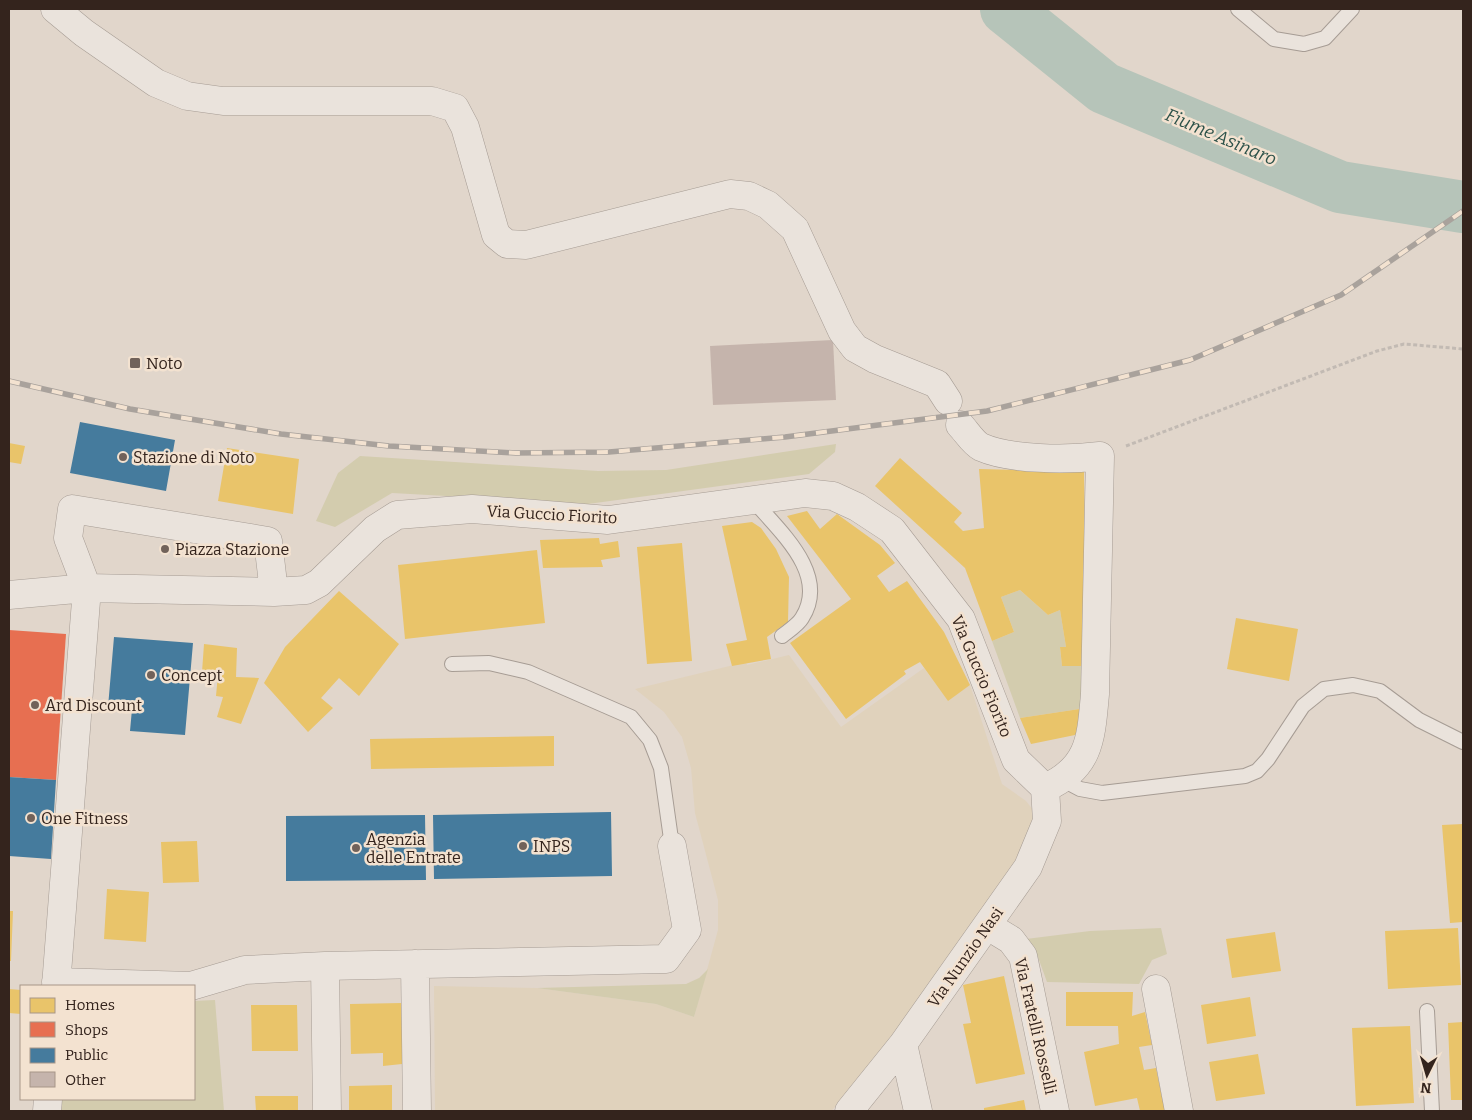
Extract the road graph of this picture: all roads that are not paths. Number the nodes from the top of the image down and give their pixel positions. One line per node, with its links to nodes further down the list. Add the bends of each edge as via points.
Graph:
1 (55, 9): 11 (street, via 156,83 187,96 223,101 432,101 455,108 465,127 496,235 508,244 526,246 730,194 748,196 768,205 794,229 842,330 855,348 937,384 979,446 1005,454 1077,459 1100,456 1092,732 1079,765)
2 (1238, 9): 3 (lane, via 1274,39 1304,44 1325,38)
3 (1352, 9)
4 (753, 500): 6 (street, Via Guccio Fiorito, via 608,520 472,509 397,514 375,529 319,583 306,590); 8 (lane, via 803,559 812,591 802,619); 11 (street, Via Guccio Fiorito, via 805,493 833,496 858,507 892,530 961,619 1016,760)
5 (87, 588): 6 (street); 6 (street, via 68,538 72,508 268,541); 7 (street); 16 (street)
6 (274, 592)
7 (9, 596)
8 (782, 636)
9 (452, 664): 12 (lane, via 489,663 528,672 632,717 650,740 661,768)
10 (1463, 742): 11 (lane, via 1419,720 1380,691 1353,685 1324,689 1303,706 1268,759 1257,771 1245,776 1102,793)
11 (1054, 784): 13 (street, Via Nunzio Nasi, via 1047,821 1028,867)
12 (672, 846): 14 (street, via 687,930 666,958)
13 (988, 926): 21 (street, Via Nunzio Nasi); 26 (street, Via Fratelli Rosselli, via 1011,940 1023,956)
14 (415, 964): 15 (street); 23 (street)
15 (325, 966): 18 (street, via 245,970); 22 (street)
16 (56, 984): 17 (street)
17 (124, 985)
18 (194, 985)
19 (1156, 989): 27 (street)
20 (1427, 1011): 28 (lane)
21 (903, 1044): 24 (street, Via Nunzio Nasi); 25 (street)
22 (327, 1111)
23 (417, 1111)
24 (849, 1111)
25 (918, 1111)
26 (1055, 1111)
27 (1180, 1111)
28 (1432, 1111)

